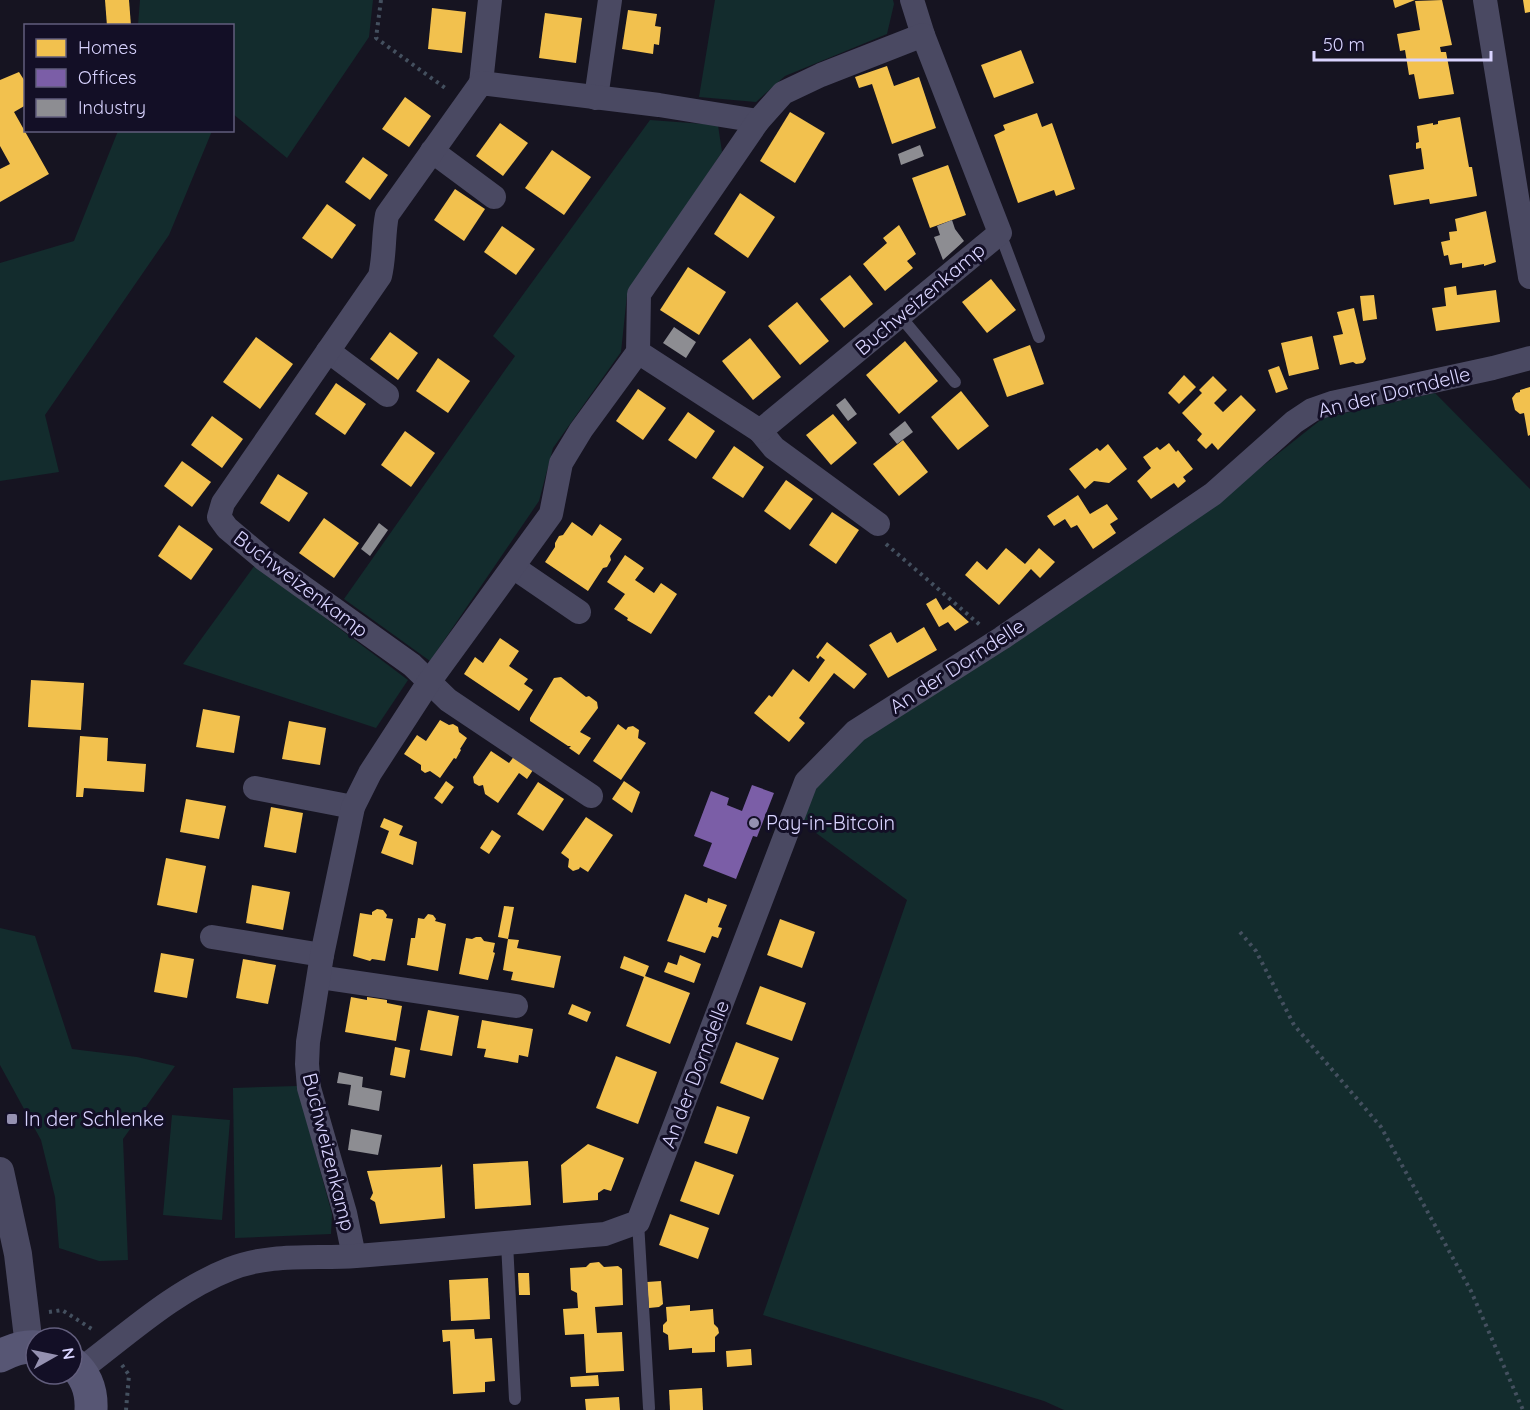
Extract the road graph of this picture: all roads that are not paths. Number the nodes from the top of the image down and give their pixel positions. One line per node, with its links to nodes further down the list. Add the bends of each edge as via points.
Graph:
1 (490, 0): 6 (street)
2 (610, 0): 7 (street)
3 (912, 0): 5 (street, Buchweizenkamp)
4 (1485, 0): 12 (street)
5 (923, 35): 8 (street, via 783,93); 11 (street, Buchweizenkamp)
6 (481, 83): 7 (street); 9 (street, Buchweizenkamp)
7 (596, 98): 8 (street)
8 (758, 121): 16 (street, via 639,294)
9 (432, 151): 10 (street); 15 (street, Buchweizenkamp, via 387,215 380,276)
10 (494, 197)
11 (1000, 233): 13 (street, Buchweizenkamp); 14 (lane)
12 (1530, 277)
13 (900, 316): 18 (lane); 20 (street, Buchweizenkamp)
14 (1039, 337)
15 (328, 351): 19 (street); 24 (street, Buchweizenkamp, via 223,503 219,517 226,528 265,560 412,665)
16 (638, 352): 20 (street); 22 (street, Buchweizenkamp, via 561,463 551,514)
17 (1530, 358): 32 (street, An der Dorndelle, via 1312,410 1213,495 998,641 856,731 806,782)
18 (955, 382)
19 (387, 395)
20 (759, 430): 21 (street, via 774,448)
21 (878, 524)
22 (513, 567): 23 (street); 24 (street, Buchweizenkamp)
23 (579, 612)
24 (429, 682): 26 (street, Buchweizenkamp, via 448,700); 27 (street, Buchweizenkamp, via 370,773)
25 (255, 788): 27 (street)
26 (591, 796)
27 (353, 807): 29 (street, Buchweizenkamp)
28 (212, 937): 29 (street)
29 (321, 966): 30 (street); 34 (street, Buchweizenkamp, via 308,1042 309,1088)
30 (516, 1006)
31 (0, 1171): 35 (street, via 18,1254)
32 (638, 1222): 33 (street, via 605,1234); 39 (lane, An der Dorndelle)
33 (507, 1243): 34 (street); 38 (lane)
34 (354, 1256): 36 (street, via 261,1260 232,1268 196,1284)
35 (22, 1350)
36 (84, 1361)
37 (84, 1379): 40 (main road, via 89,1387)
38 (515, 1398)
39 (649, 1408)
40 (91, 1410)

